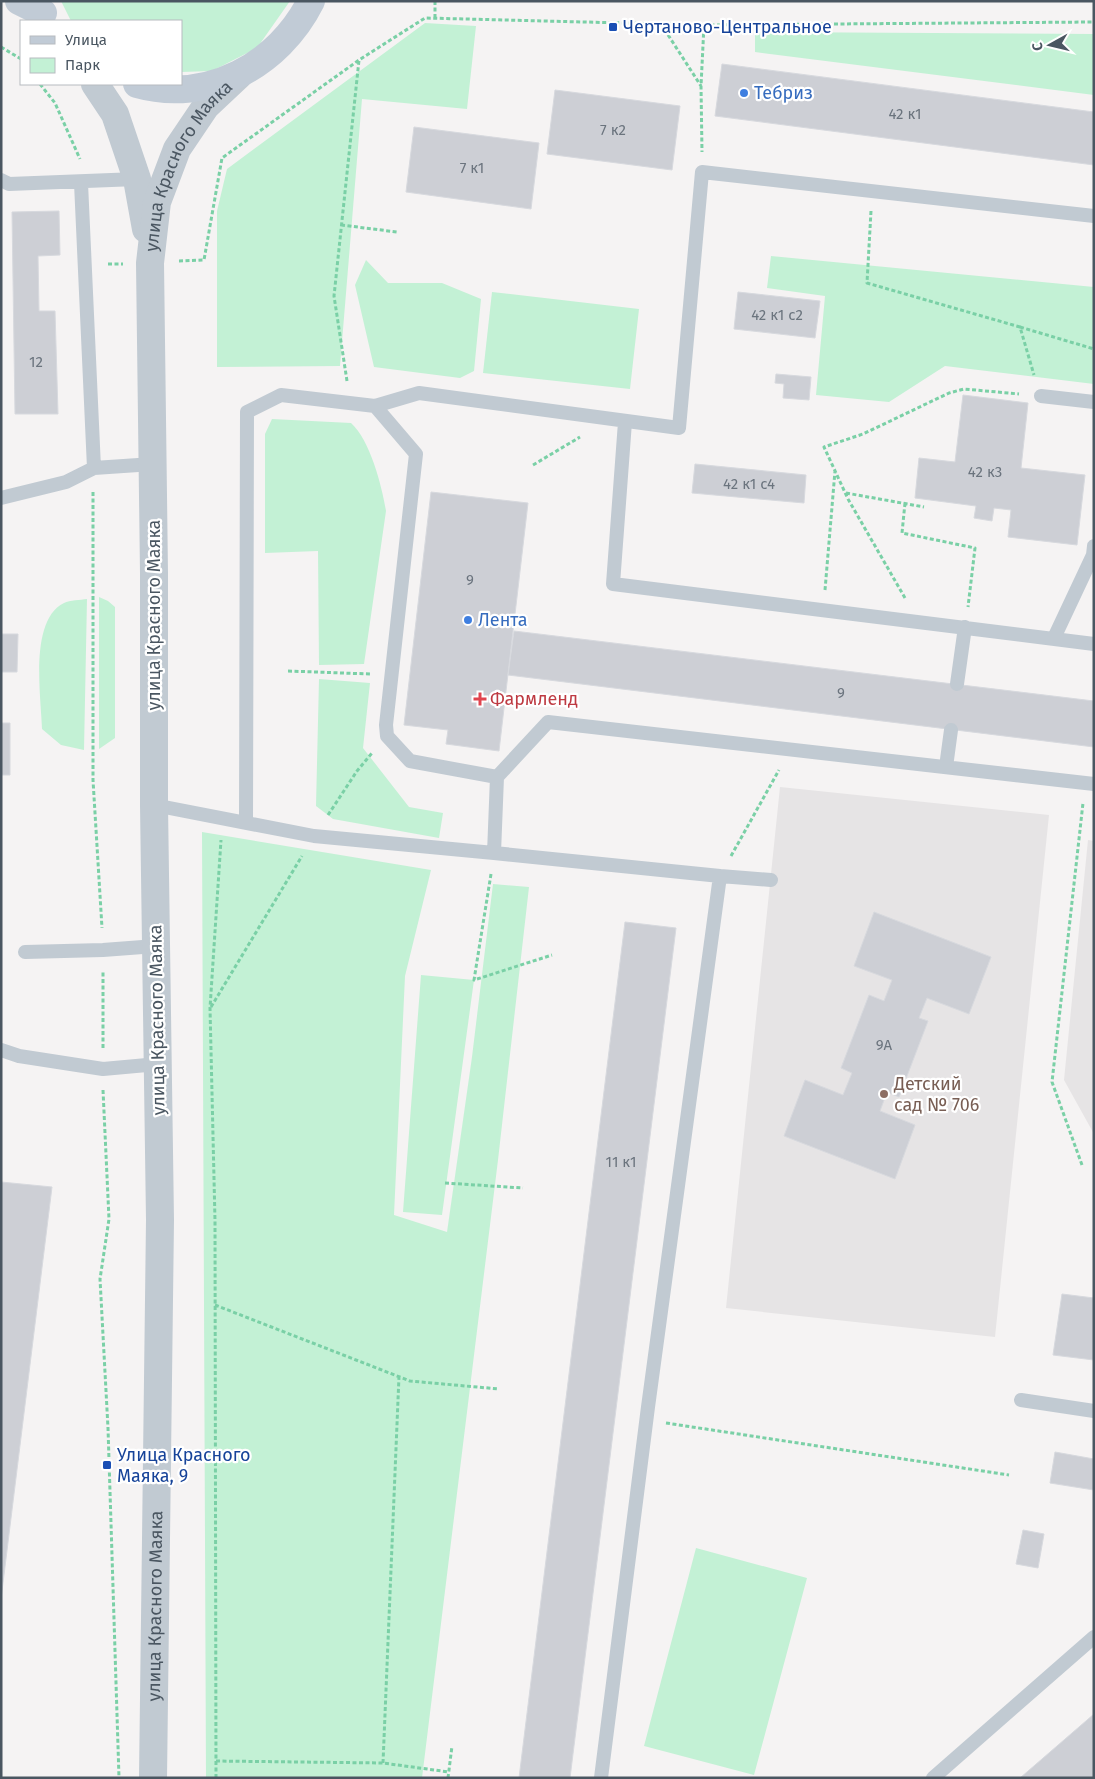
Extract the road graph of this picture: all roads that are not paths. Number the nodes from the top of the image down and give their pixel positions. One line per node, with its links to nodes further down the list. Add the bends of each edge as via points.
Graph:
1 (333, 1): 2 (main road)
2 (308, 8): 3 (main road, via 285,41 265,60)
3 (240, 75): 5 (main road, via 198,88 154,89); 10 (street, улица Красного Маяка, via 206,106 177,149 157,202)
4 (96, 85): 6 (street, улица Красного Маяка, via 116,114)
5 (140, 85)
6 (137, 179): 8 (lane); 10 (street, улица Красного Маяка)
7 (1, 180): 8 (lane, via 9,184)
8 (81, 182): 16 (lane)
9 (1094, 216): 14 (lane, via 702,172 679,428)
10 (150, 263): 15 (street, улица Красного Маяка)
11 (1041, 396): 12 (lane)
12 (1094, 402)
13 (375, 406): 14 (lane, via 419,393); 25 (lane, via 416,454 388,736 410,761); 28 (lane, via 281,395 247,412)
14 (625, 422): 19 (lane, via 613,584)
15 (153, 464): 16 (lane); 27 (street, улица Красного Маяка)
16 (94, 468): 17 (lane, via 66,482)
17 (1, 498)
18 (1094, 546): 20 (lane, via 1093,555)
19 (965, 627): 20 (lane); 22 (lane)
20 (1054, 638): 21 (lane)
21 (1094, 644)
22 (957, 684)
23 (951, 730): 24 (lane)
24 (946, 767): 25 (lane, via 548,722); 26 (lane)
25 (497, 777): 29 (lane)
26 (1090, 784)
27 (154, 805): 28 (lane); 32 (street, улица Красного Маяка)
28 (246, 823): 29 (lane, via 314,836)
29 (494, 853): 30 (lane)
30 (720, 876): 31 (lane); 40 (lane)
31 (771, 880)
32 (156, 946): 33 (lane); 35 (street, улица Красного Маяка)
33 (25, 952)
34 (1, 1050): 35 (lane, via 19,1056 103,1069)
35 (158, 1064): 39 (street, улица Красного Маяка, via 160,1220)
36 (1021, 1400): 37 (lane)
37 (1094, 1411)
38 (1094, 1638): 41 (lane)
39 (153, 1778)
40 (601, 1778)
41 (933, 1778)

